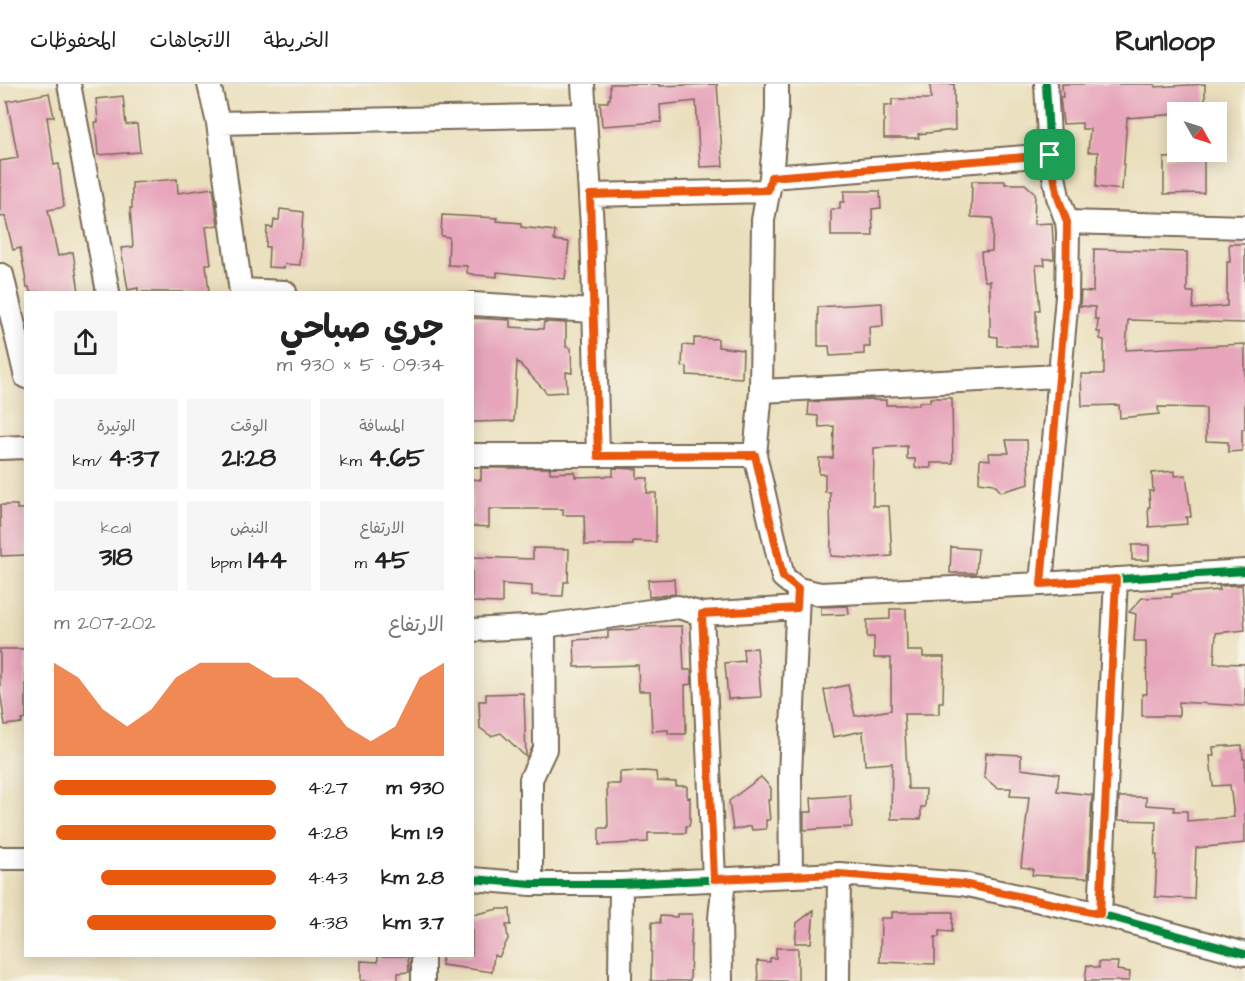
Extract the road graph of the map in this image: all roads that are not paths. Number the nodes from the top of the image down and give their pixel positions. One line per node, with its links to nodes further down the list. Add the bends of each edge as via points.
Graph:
1 (69, 84): 14 (street)
2 (209, 84): 7 (street)
3 (583, 84): 6 (street)
4 (777, 84): 9 (street)
5 (1046, 84): 8 (street)
6 (585, 115): 7 (street); 10 (street)
7 (218, 123): 15 (street)
8 (1050, 155): 9 (street); 11 (street)
9 (770, 184): 10 (street); 20 (street, via 763,220)
10 (590, 195): 17 (street)
11 (1067, 222): 12 (street); 19 (street)
12 (1245, 227)
13 (2, 275): 18 (street)
14 (108, 291)
15 (241, 291)
16 (474, 304): 17 (street)
17 (594, 312): 25 (street)
18 (24, 368)
19 (1059, 376): 20 (street); 28 (street)
20 (761, 391): 24 (street)
21 (24, 447): 22 (street)
22 (0, 448)
23 (474, 455): 25 (street)
24 (755, 455): 25 (street); 29 (street, via 783,577)
25 (598, 456)
26 (1245, 571): 27 (street)
27 (1116, 579): 28 (street); 41 (street)
28 (1041, 584): 29 (street)
29 (798, 598): 30 (street); 36 (street, via 790,775)
30 (702, 614): 31 (street, via 678,607); 38 (street)
31 (544, 626): 32 (street); 39 (street, via 545,749 531,779)
32 (474, 630)
33 (0, 858): 34 (street)
34 (24, 858)
35 (839, 874): 36 (street); 41 (street, via 963,884); 47 (street)
36 (791, 876): 38 (street)
37 (474, 879): 39 (street)
38 (719, 879): 40 (street); 46 (street)
39 (531, 884): 40 (street)
40 (621, 884): 45 (street)
41 (1100, 914): 42 (street)
42 (1245, 954)
43 (423, 957): 44 (street)
44 (423, 981)
45 (620, 981)
46 (721, 981)
47 (838, 981)

